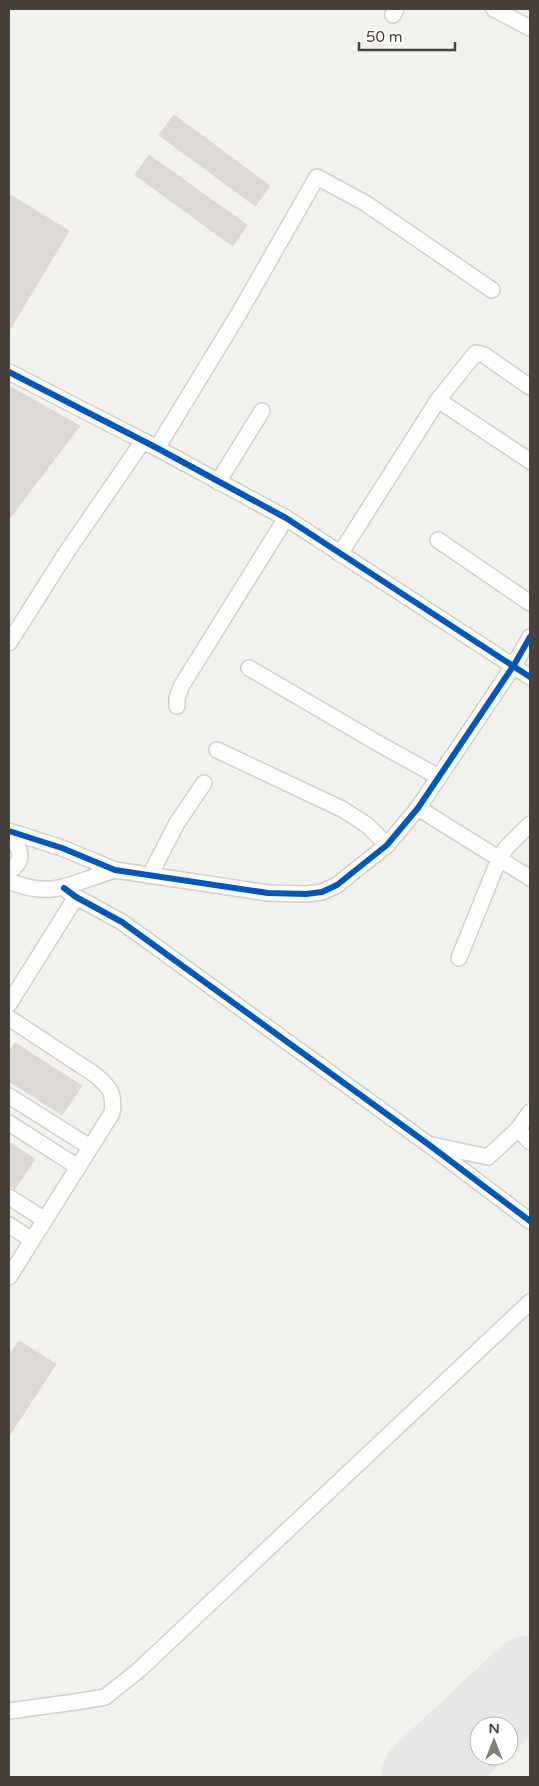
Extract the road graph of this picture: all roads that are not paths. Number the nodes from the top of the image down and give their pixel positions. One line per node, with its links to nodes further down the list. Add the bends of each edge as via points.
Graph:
1 (494, 9): 2 (street)
2 (530, 28)
3 (492, 290): 9 (street, via 365,203 317,178)
4 (9, 372): 8 (street)
5 (530, 387): 6 (street, via 484,355 476,353)
6 (438, 400): 10 (street); 14 (street)
7 (262, 411): 11 (street)
8 (143, 441): 9 (street); 17 (street)
9 (157, 448): 11 (street)
10 (530, 461)
11 (218, 482): 12 (street)
12 (286, 518): 14 (street); 21 (street, via 182,685)
13 (438, 540): 15 (street)
14 (340, 554): 18 (street)
15 (530, 603)
16 (530, 637): 18 (street)
17 (9, 643)
18 (514, 665): 20 (street); 23 (street)
19 (250, 668): 23 (street)
20 (530, 677)
21 (177, 706)
22 (217, 750): 29 (street, via 342,809)
23 (439, 777): 25 (street)
24 (204, 783): 33 (street, via 177,823)
25 (418, 808): 29 (street); 30 (street)
26 (530, 824): 30 (street, via 506,848)
27 (9, 831): 31 (street)
28 (9, 837): 32 (street, via 20,850 20,858)
29 (387, 844): 33 (street, via 338,885 322,892 268,892)
30 (499, 860): 34 (street); 37 (street)
31 (115, 870): 33 (street); 36 (street, via 90,878)
32 (9, 871)
33 (150, 875)
34 (530, 878)
35 (9, 881): 36 (street, via 32,889)
36 (70, 893): 38 (street); 45 (street, via 122,922)
37 (459, 958)
38 (9, 1004)
39 (9, 1018): 46 (street, via 106,1084 114,1100 112,1113)
40 (9, 1096): 46 (street)
41 (530, 1112): 43 (street)
42 (9, 1123): 47 (street)
43 (518, 1129): 44 (street); 45 (street, via 488,1157)
44 (530, 1142)
45 (428, 1144): 50 (street)
46 (90, 1147): 47 (street)
47 (78, 1167): 49 (street)
48 (9, 1197): 49 (street)
49 (44, 1220): 52 (street)
50 (530, 1221)
51 (9, 1225): 52 (street)
52 (32, 1240): 53 (street)
53 (9, 1277)
54 (530, 1302): 55 (street, via 139,1670 105,1696)
55 (9, 1711)

